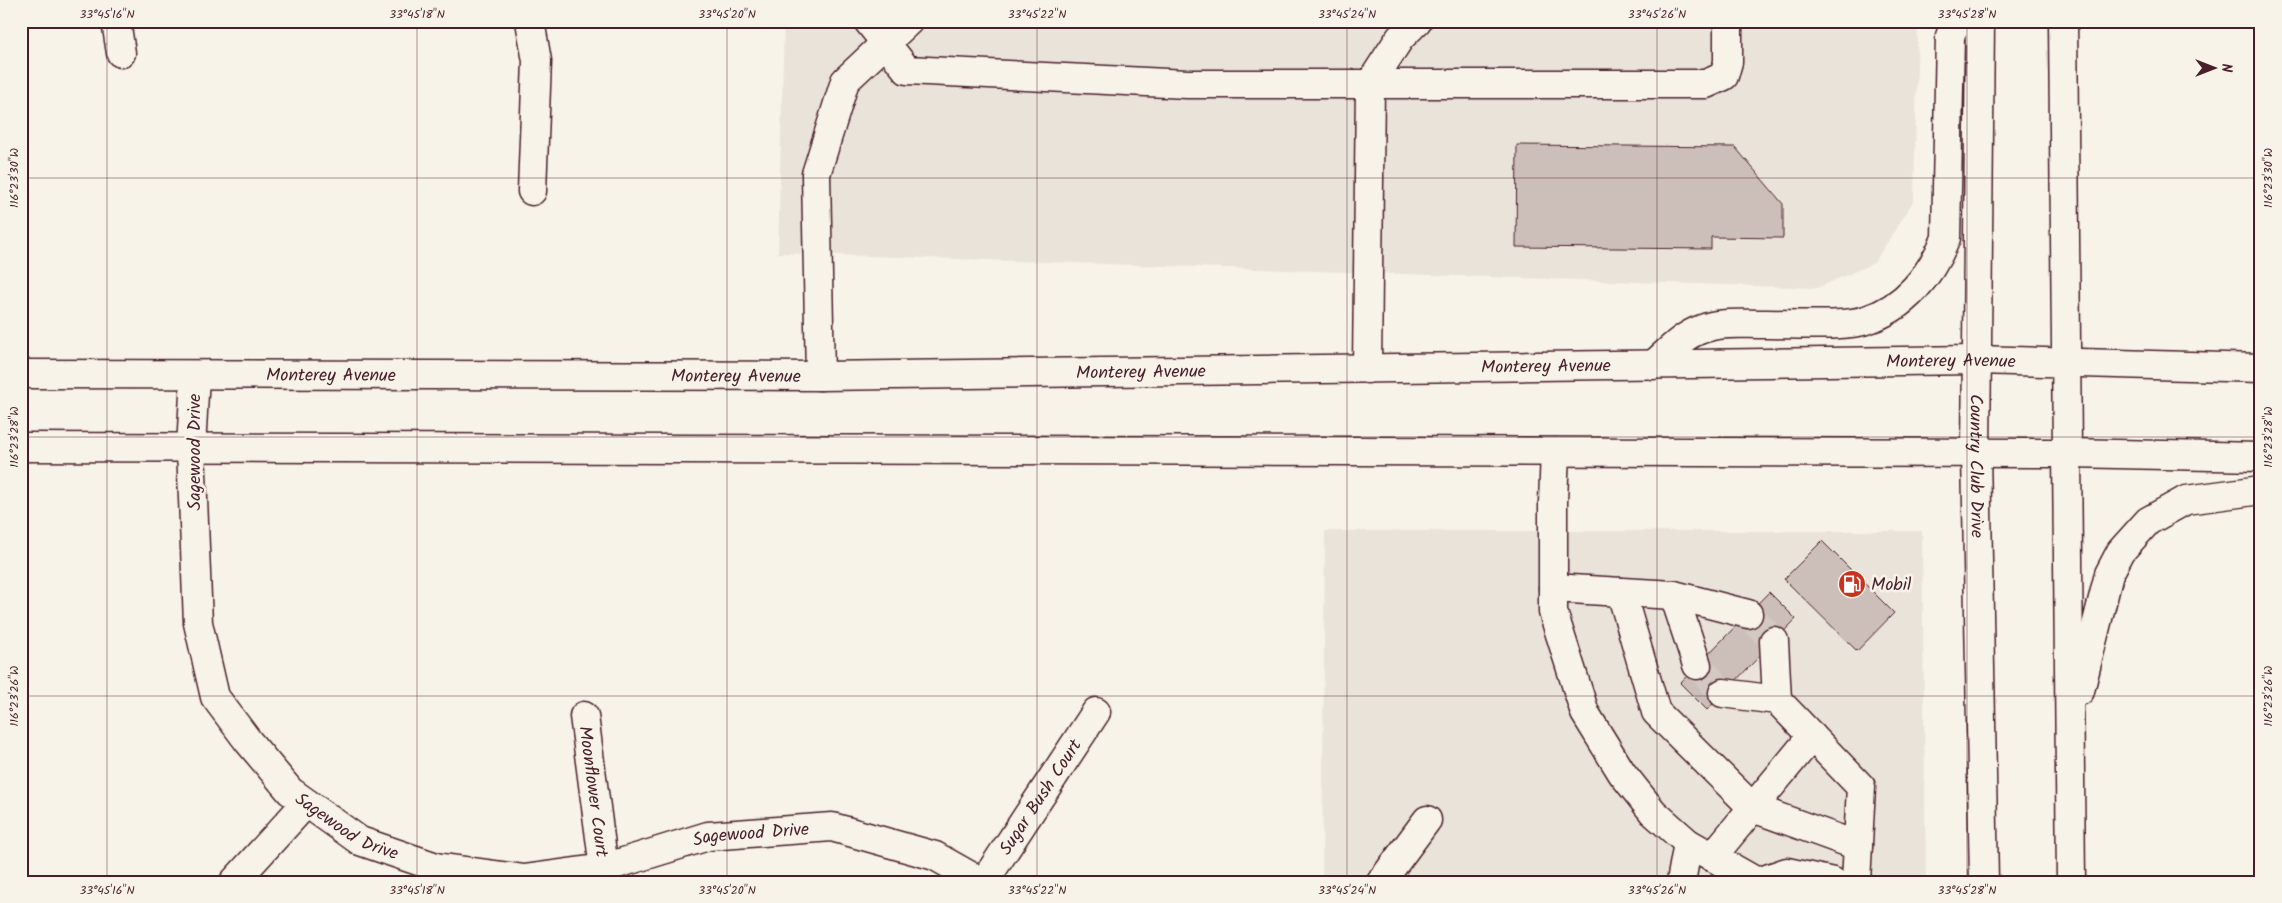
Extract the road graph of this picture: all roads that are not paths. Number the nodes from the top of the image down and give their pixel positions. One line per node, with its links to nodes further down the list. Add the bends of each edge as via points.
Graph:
1 (116, 21): 11 (main road)
2 (530, 21): 13 (main road, via 537,61)
3 (868, 21): 10 (main road)
4 (909, 21): 10 (main road)
5 (1417, 21): 12 (main road, via 1400,38)
6 (1728, 21): 12 (main road, via 1728,62 1724,76 1706,84)
7 (1957, 21): 16 (main road, via 1950,36 1946,238 1937,259 1909,296 1865,321 1722,324 1702,328 1687,336)
8 (1980, 21): 14 (main road, Country Club Drive)
9 (2063, 21): 15 (main road)
10 (886, 42): 12 (main road, via 907,70 1187,84); 21 (main road, via 845,81 816,174)
11 (121, 53)
12 (1370, 84): 18 (main road)
13 (532, 191)
14 (1976, 360): 15 (main road, Monterey Avenue); 16 (main road, Monterey Avenue); 25 (main road, Country Club Drive)
15 (2068, 362): 17 (main road, Monterey Avenue); 26 (main road)
16 (1653, 365): 18 (main road, Monterey Avenue)
17 (2261, 368)
18 (1367, 369): 21 (main road, Monterey Avenue)
19 (21, 374): 20 (main road, Monterey Avenue)
20 (195, 376): 21 (main road, Monterey Avenue); 23 (main road, Sagewood Drive)
21 (820, 376)
22 (21, 448): 23 (main road)
23 (191, 448): 24 (main road); 41 (main road, Sagewood Drive, via 198,623 215,697 290,791)
24 (1555, 452): 25 (main road); 29 (main road)
25 (1976, 453): 26 (main road); 55 (main road, Country Club Drive)
26 (2068, 453): 27 (main road); 39 (main road)
27 (2261, 457)
28 (2261, 490): 39 (main road, via 2186,500 2148,521 2121,551 2109,574)
29 (1553, 588): 30 (main road); 44 (main road, via 1553,612 1585,713 1622,773 1648,807)
30 (1622, 592): 31 (main road); 42 (main road, via 1656,712)
31 (1674, 595): 32 (main road); 34 (main road)
32 (1748, 614)
33 (1774, 641): 36 (main road)
34 (1697, 665)
35 (1723, 693): 36 (main road)
36 (1777, 700): 40 (main road)
37 (1096, 712): 49 (main road, Sugar Bush Court)
38 (584, 716): 47 (main road, Moonflower Court)
39 (2070, 729): 56 (main road)
40 (1812, 736): 42 (main road); 45 (main road, via 1861,787)
41 (306, 803): 47 (main road, Sagewood Drive, via 360,841 436,867 524,879); 48 (main road)
42 (1753, 808): 45 (main road); 46 (main road)
43 (1427, 820): 50 (main road)
44 (1688, 843): 46 (main road); 51 (main road)
45 (1858, 846): 54 (main road)
46 (1712, 857): 52 (main road)
47 (604, 868): 49 (main road, Sagewood Drive, via 708,836 832,827 935,856)
48 (234, 882)
49 (982, 882)
50 (1381, 882)
51 (1681, 882)
52 (1758, 882): 53 (main road, via 1787,872)
53 (1833, 882)
54 (1856, 882)
55 (1984, 882)
56 (2072, 882)

